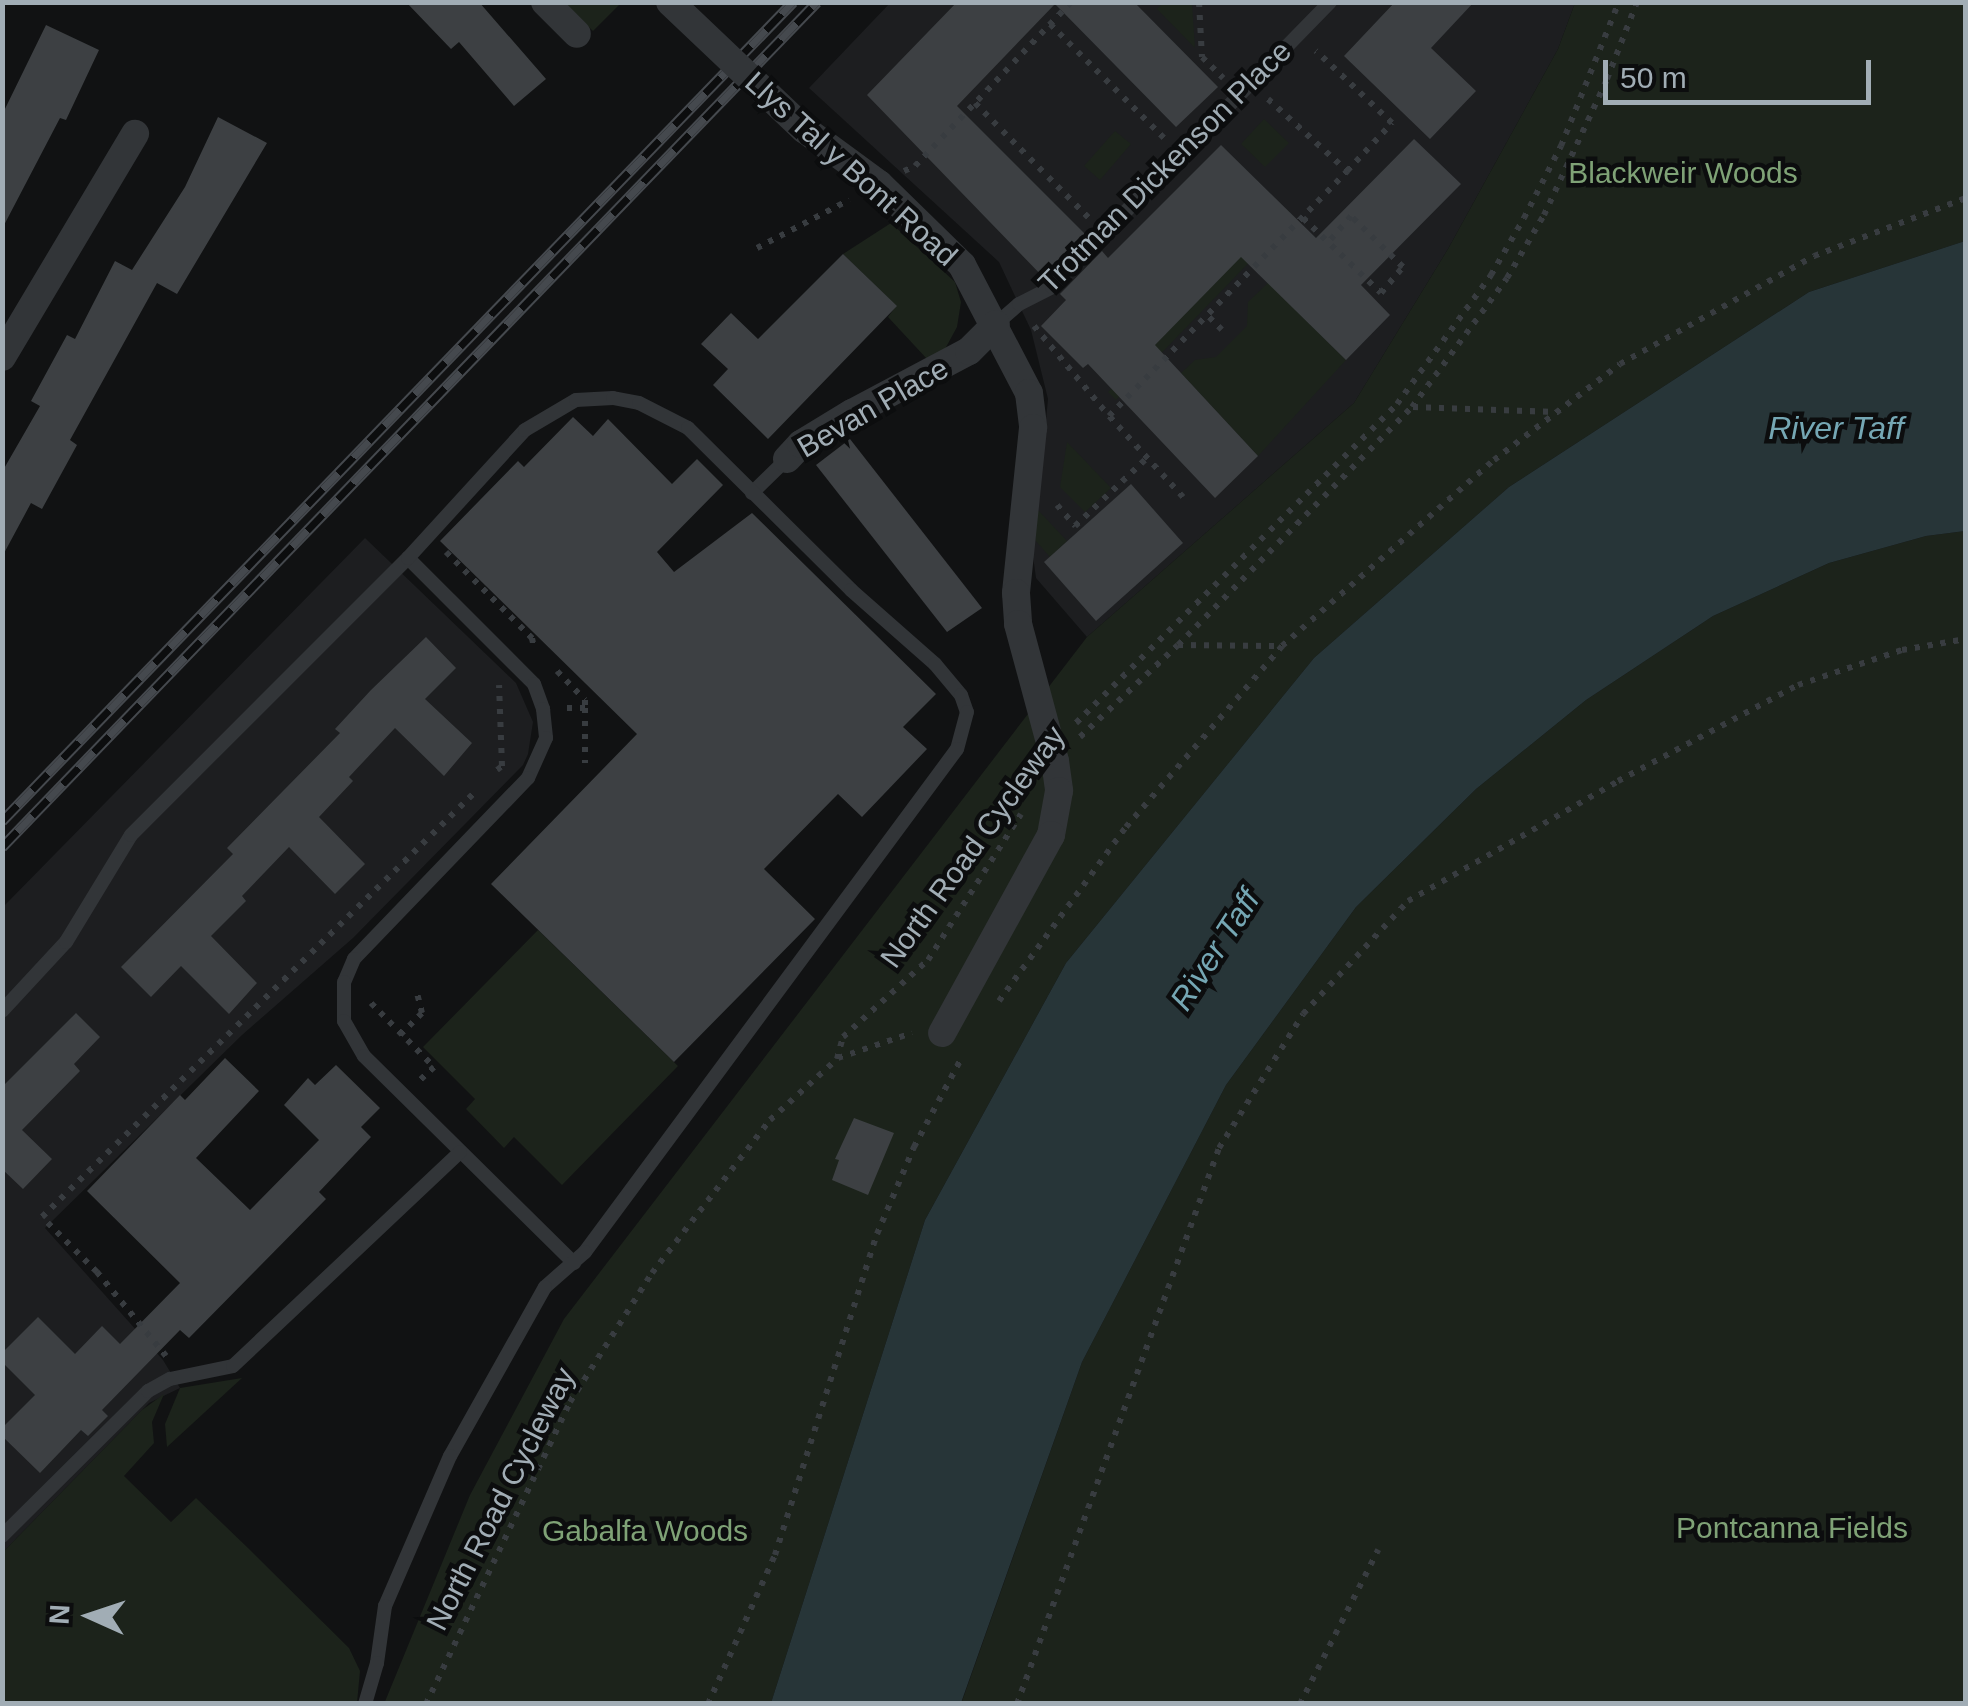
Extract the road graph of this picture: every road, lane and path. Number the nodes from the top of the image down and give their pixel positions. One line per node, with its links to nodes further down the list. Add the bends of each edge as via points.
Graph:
1 (545, 2): 9 (street)
2 (670, 2): 17 (street, Llys Tal y Bont Road, bridge, via 804,129)
3 (1071, 2): 8 (path)
4 (1199, 2): 11 (path, via 1202,56)
5 (1330, 2): 24 (lane, Trotman Dickenson Place, via 1052,287)
6 (1620, 2): 42 (path, via 1524,218 1397,404)
7 (1637, 2): 27 (path, North Road Cycleway, via 1544,215 1507,278)
8 (1050, 24): 13 (path); 15 (path)
9 (577, 34)
10 (1312, 47): 16 (path, via 1392,123)
11 (1227, 82)
12 (1264, 94): 16 (path)
13 (975, 103): 17 (path, via 915,166); 20 (path)
14 (135, 134): 26 (street)
15 (1168, 142)
16 (1347, 171): 19 (path)
17 (878, 184): 22 (path); 24 (street, Llys Tal y Bont Road, via 962,265)
18 (1966, 198): 28 (path, via 1814,256 1620,364)
19 (1303, 218): 21 (path); 23 (path)
20 (1092, 221)
21 (1328, 242): 21 (path, via 1381,293 1403,267 1351,216)
22 (757, 248)
23 (1209, 316): 25 (path); 29 (path, via 1109,416)
24 (996, 324): 30 (street, Bevan Place, via 968,351 852,413); 42 (street, Llys Tal y Bont Road, via 1029,394 1033,428 1016,593 1023,655)
25 (1222, 330)
26 (2, 357)
27 (1412, 407): 28 (path); 37 (path, North Road Cycleway)
28 (1556, 412): 38 (path)
29 (1146, 458): 32 (path); 33 (path, via 1075,526)
30 (787, 459): 31 (lane, Bevan Place)
31 (752, 493): 35 (lane, via 688,428 663,413 613,398 576,400 524,430); 55 (lane, via 935,664 961,695 965,732)
32 (1183, 497)
33 (1054, 503)
34 (437, 543): 41 (path, via 532,638)
35 (408, 558): 40 (lane, via 534,684); 47 (lane, via 131,834 66,942)
36 (1966, 638): 62 (path, via 1902,650 1798,685 1618,781 1408,901 1303,1014 1219,1148)
37 (1178, 645): 38 (path); 42 (path, North Road Cycleway)
38 (1282, 646): 48 (path, via 1126,827)
39 (499, 681): 56 (path, via 502,766 42,1217 98,1272)
40 (544, 708): 41 (path); 45 (lane, via 546,738 528,778)
41 (586, 708): 43 (path)
42 (1053, 754): 49 (street, Llys Tal y Bont Road, via 1059,791 1051,835)
43 (585, 764)
44 (1024, 811): 52 (path, North Road Cycleway, via 928,960 843,1037)
45 (354, 959): 50 (path, via 371,974 370,1006); 53 (lane, via 344,982 344,1021 364,1056)
46 (417, 993): 50 (path, via 422,1012)
47 (2, 1011)
48 (990, 1014)
49 (942, 1033): 52 (path, via 924,1028)
50 (400, 1034): 53 (path, via 434,1067)
51 (968, 1045): 61 (path, via 878,1234 775,1556)
52 (837, 1059): 60 (path, North Road Cycleway, via 770,1120 641,1289 570,1402)
53 (405, 1095): 54 (lane)
54 (460, 1152): 55 (lane); 57 (lane, via 233,1366 170,1378 148,1391)
55 (574, 1263): 59 (lane, via 546,1287 450,1456 384,1606)
56 (167, 1357)
57 (2, 1536)
58 (1378, 1550): 63 (path)
59 (365, 1704)
60 (426, 1704)
61 (708, 1704)
62 (1017, 1704)
63 (1300, 1704)

